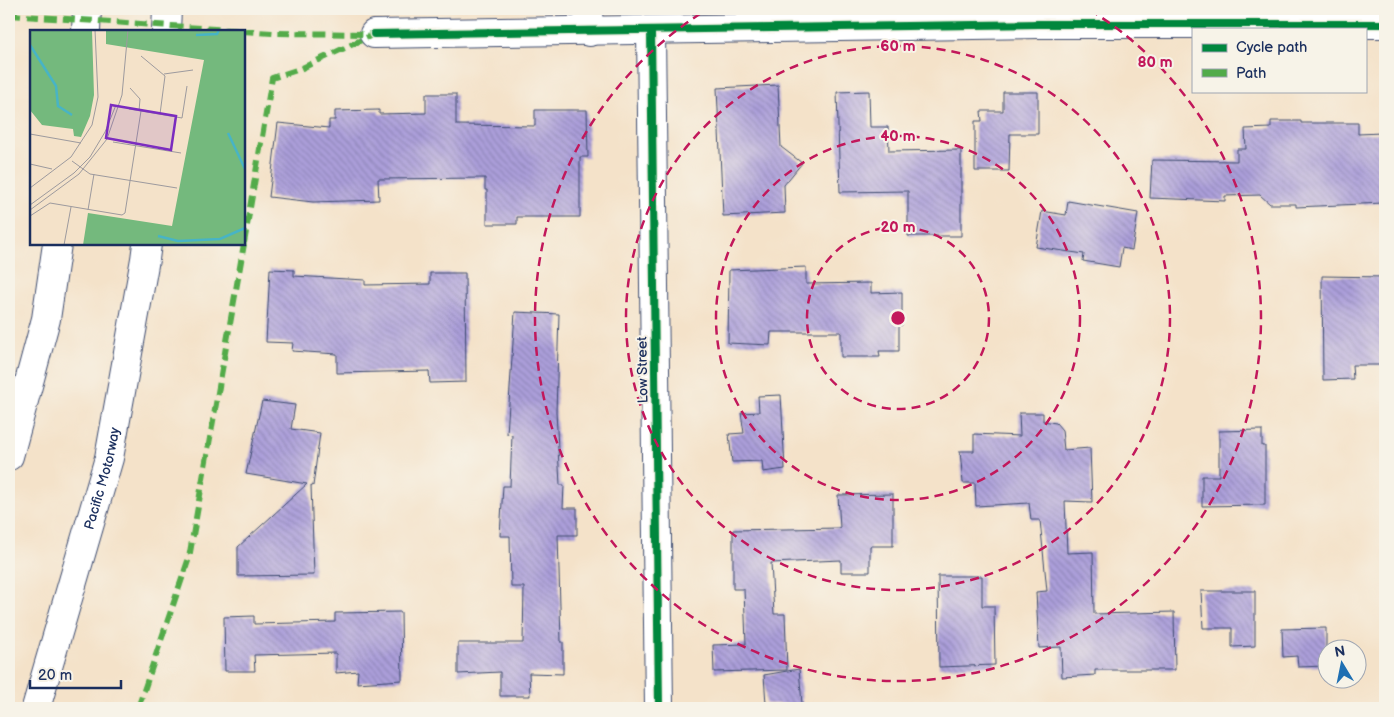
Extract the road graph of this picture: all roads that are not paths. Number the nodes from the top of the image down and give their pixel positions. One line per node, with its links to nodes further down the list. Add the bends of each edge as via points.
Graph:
1 (87, 9): 6 (main road)
2 (167, 9): 7 (main road)
3 (1039, 16): 5 (main road); 8 (main road)
4 (588, 20): 8 (main road); 9 (main road)
5 (1385, 24)
6 (86, 30)
7 (166, 30)
8 (651, 31): 14 (main road, Low Street)
9 (374, 34)
10 (57, 245): 12 (main road, via 46,319)
11 (147, 245): 13 (main road, Pacific Motorway, via 109,458)
12 (9, 456)
13 (36, 708)
14 (659, 708)

